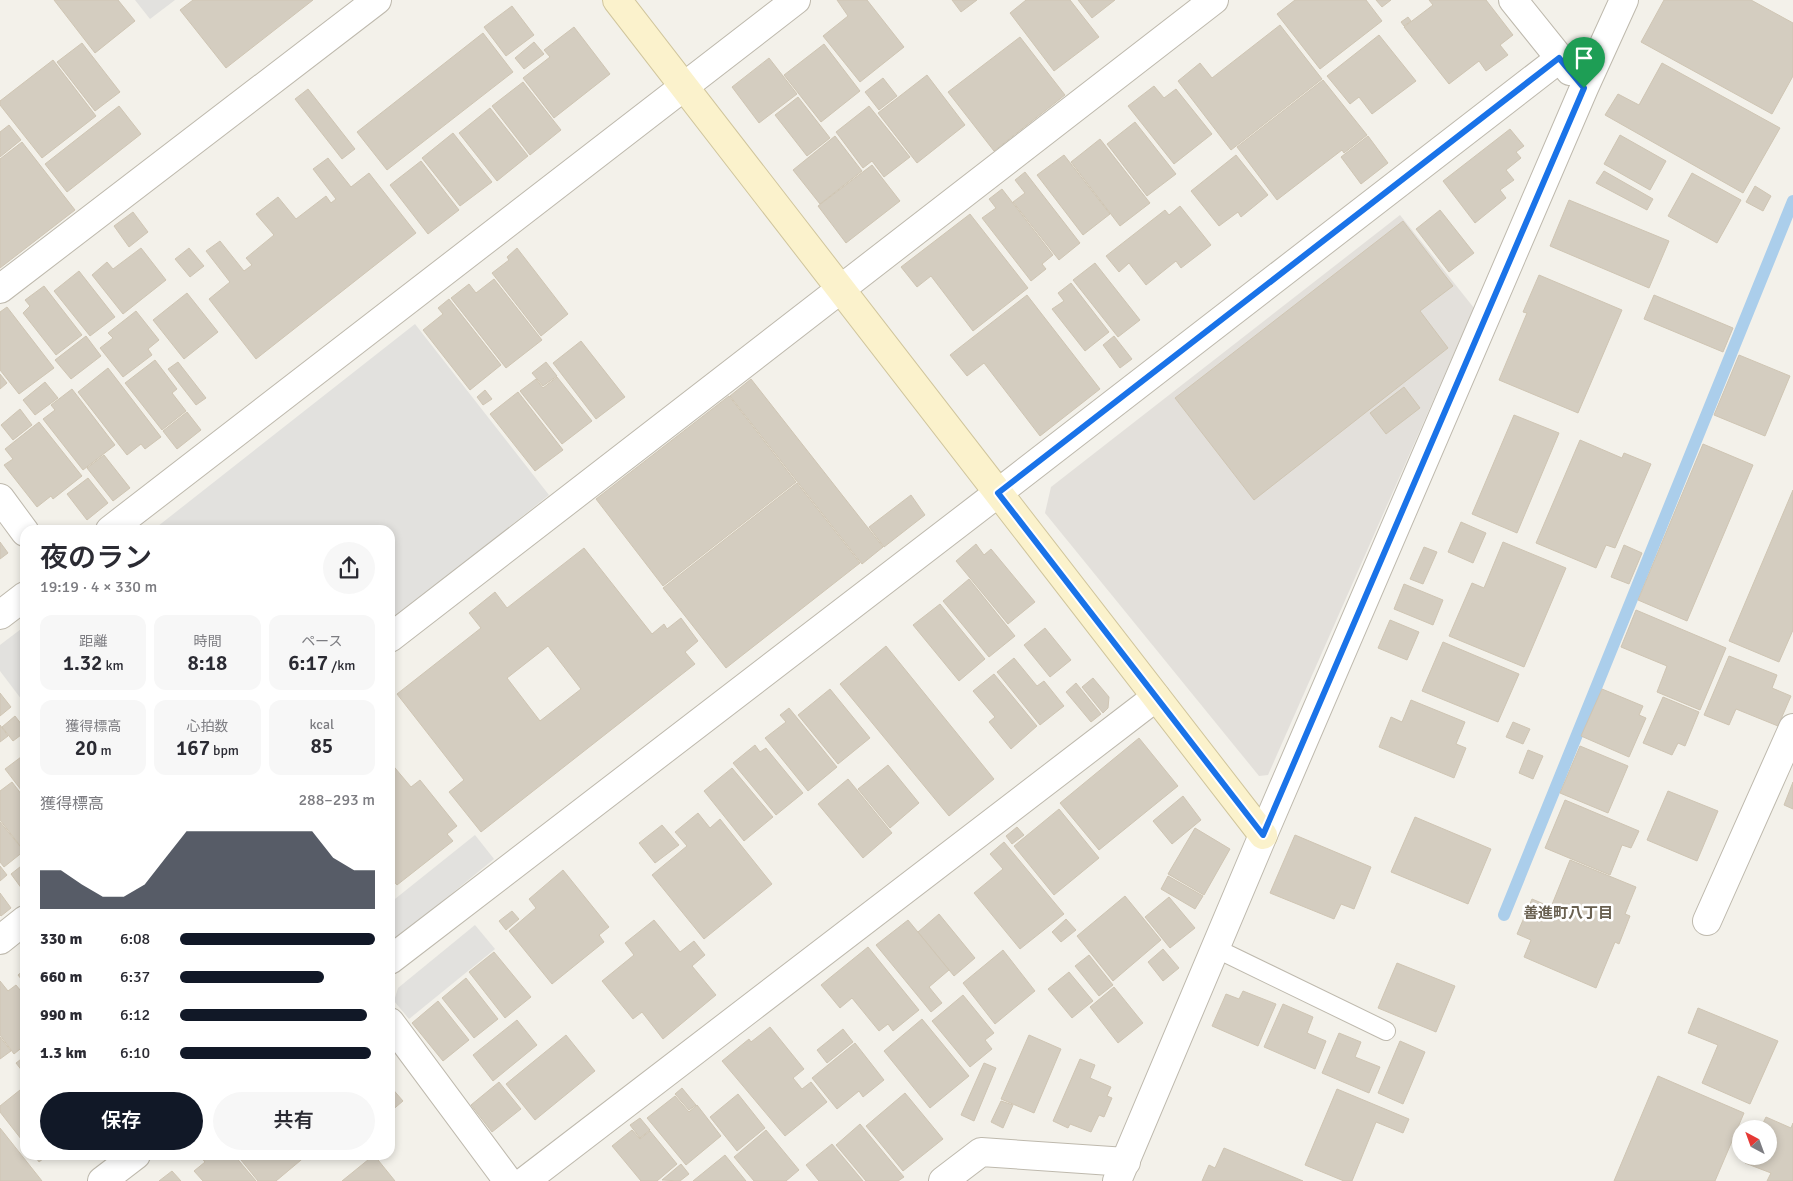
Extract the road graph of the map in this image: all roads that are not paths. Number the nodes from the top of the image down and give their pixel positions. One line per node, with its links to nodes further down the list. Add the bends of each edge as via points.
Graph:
1 (377, 0): 10 (street)
2 (616, 0): 8 (street)
3 (796, 0): 8 (street)
4 (1214, 0): 11 (street)
5 (1513, 0): 7 (street)
6 (1624, 0): 9 (street)
7 (1559, 58): 9 (street); 12 (street)
8 (683, 86): 11 (street); 15 (street)
9 (1584, 88): 21 (street)
10 (0, 289)
11 (841, 290): 12 (street); 18 (street)
12 (998, 493): 19 (street); 26 (street)
13 (0, 498): 14 (street)
14 (20, 525)
15 (116, 525)
16 (20, 600): 17 (street)
17 (0, 616)
18 (395, 634)
19 (1156, 697): 21 (street); 33 (street)
20 (1793, 728): 22 (street)
21 (1263, 835): 25 (street)
22 (1706, 921)
23 (20, 924): 24 (street)
24 (0, 940)
25 (1215, 948): 28 (lane); 30 (street)
26 (395, 956)
27 (395, 1029): 32 (street)
28 (1386, 1030)
29 (129, 1160): 31 (street)
30 (1121, 1171): 34 (street, via 981,1152)
31 (102, 1181)
32 (508, 1181)
33 (526, 1181)
34 (943, 1181)

